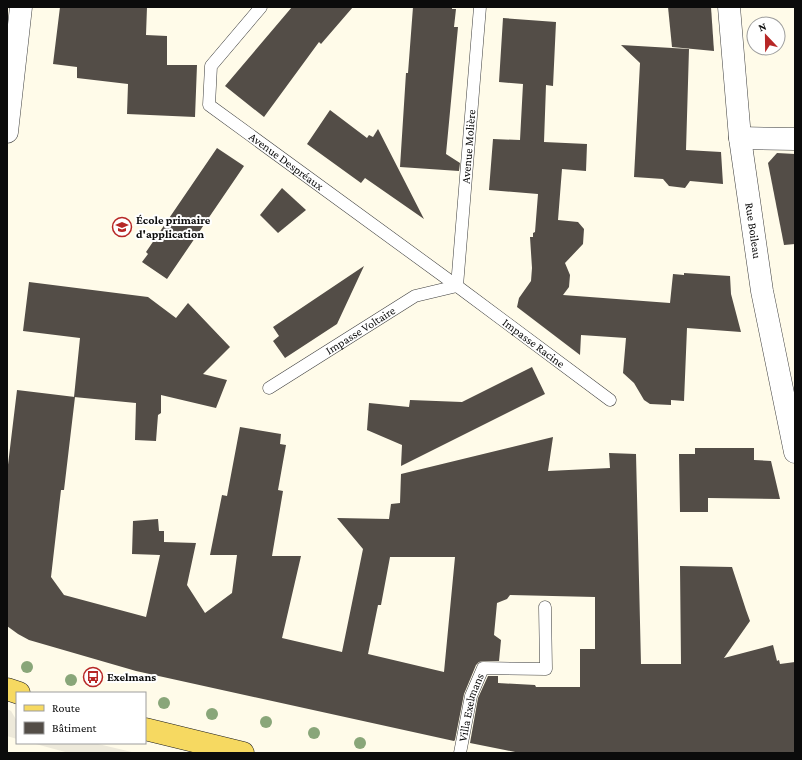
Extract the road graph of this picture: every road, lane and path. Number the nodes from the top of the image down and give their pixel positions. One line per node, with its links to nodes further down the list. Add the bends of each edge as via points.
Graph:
1 (21, 7): 5 (street)
2 (261, 7): 8 (lane, Avenue Despréaux, via 211,66 209,105)
3 (480, 7): 8 (lane, Avenue Molière)
4 (729, 7): 6 (street, Rue Boileau)
5 (7, 132)
6 (740, 138): 7 (street); 11 (street, Rue Boileau, via 762,291)
7 (795, 140)
8 (456, 286): 9 (lane, Impasse Voltaire, via 415,296); 10 (lane, Impasse Racine)
9 (269, 388)
10 (610, 400)
11 (795, 452)
12 (545, 607): 15 (lane, Villa Exelmans, via 546,669 483,668 471,696)
13 (146, 729): 14 (main road)
14 (243, 753)
15 (460, 753)

